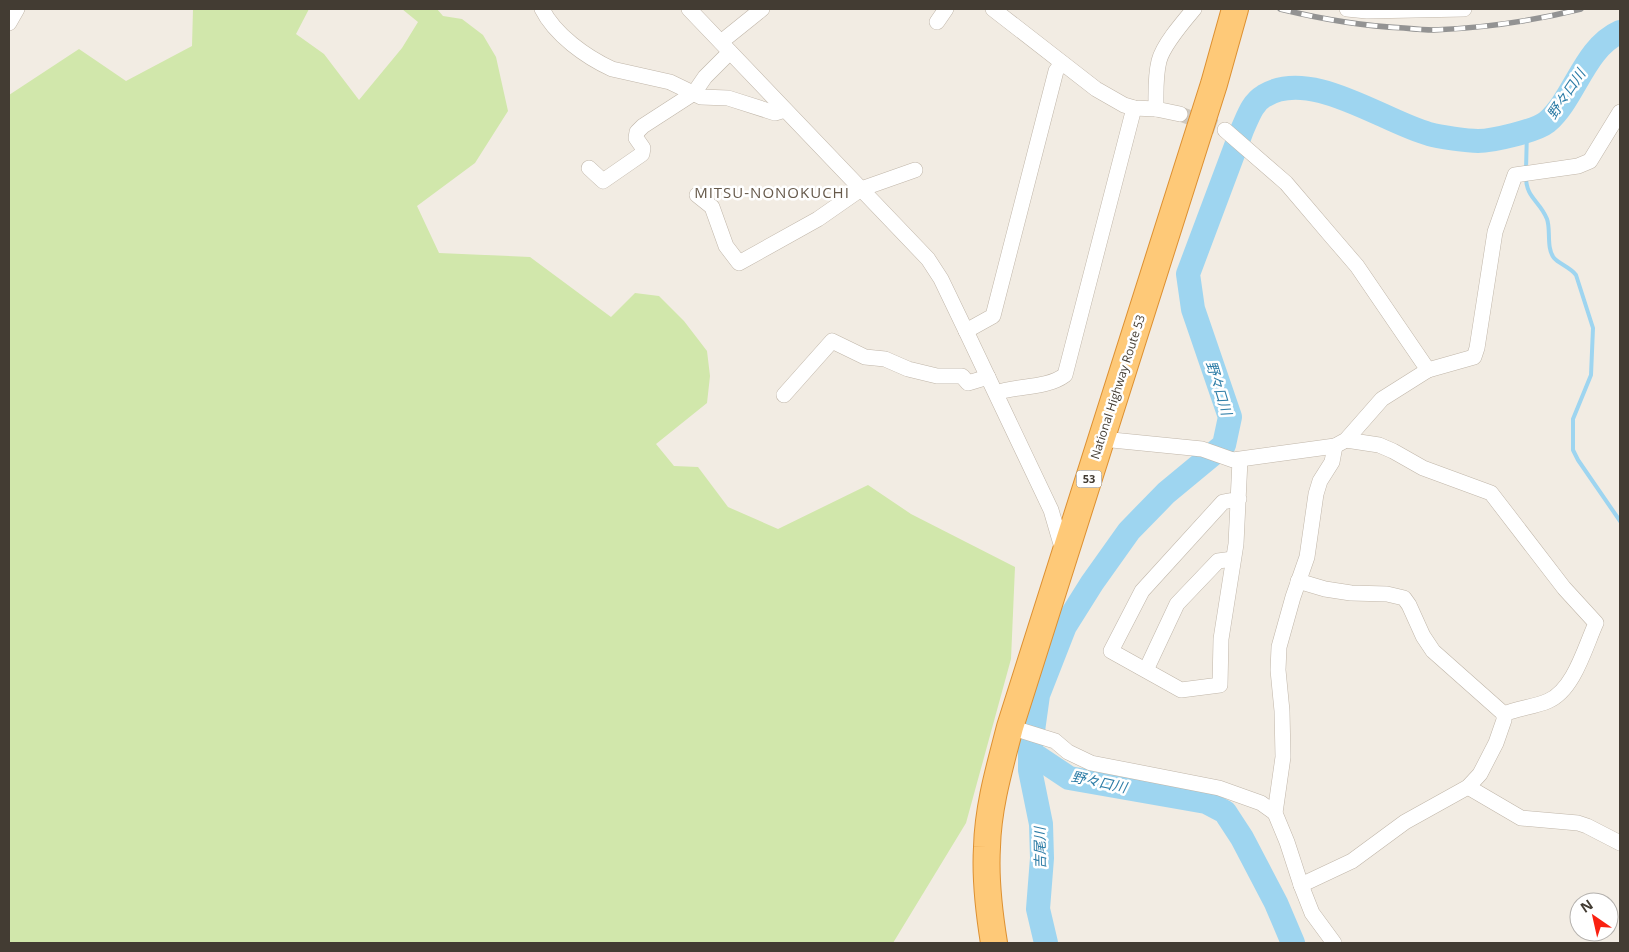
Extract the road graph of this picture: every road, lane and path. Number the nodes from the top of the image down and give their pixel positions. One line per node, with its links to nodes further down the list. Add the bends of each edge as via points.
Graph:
1 (18, 9): 12 (street)
2 (542, 9): 15 (street, via 565,39 604,65 670,82)
3 (689, 9): 13 (street)
4 (762, 9): 13 (street)
5 (946, 9): 11 (street)
6 (993, 9): 14 (street)
7 (1194, 9): 17 (street, via 1159,60)
8 (1347, 9): 9 (street, via 1367,12)
9 (1464, 9)
10 (1234, 15): 31 (highway, National Highway Route 53 / 53)
11 (937, 22)
12 (9, 23)
13 (726, 47): 15 (street); 18 (street)
14 (1062, 63): 16 (street, via 1096,89); 26 (street, via 1056,70 993,316)
15 (694, 93): 18 (street, via 701,97 728,98 775,113); 22 (street, via 637,132 642,154 603,180)
16 (1134, 108): 17 (street); 29 (street, via 1065,375 1056,381)
17 (1156, 109): 20 (street)
18 (785, 110): 24 (street)
19 (1620, 112): 27 (street, via 1590,161 1578,166 1515,175 1495,232 1474,357)
20 (1180, 114)
21 (1228, 132): 27 (street, via 1286,184 1351,259)
22 (589, 168)
23 (915, 170): 24 (street)
24 (861, 189): 25 (street, via 818,219 739,263 726,246 712,207); 26 (street, via 928,259)
25 (697, 195)
26 (966, 331): 28 (street)
27 (1428, 370): 32 (street, via 1382,400)
28 (988, 377): 29 (street); 30 (street, via 968,383 962,376 937,376 865,356 832,341)
29 (996, 393): 35 (street, via 1050,510)
30 (784, 395)
31 (1102, 439): 33 (street, via 1202,449); 35 (highway, National Highway Route 53 / 53)
32 (1340, 443): 33 (street); 37 (street, via 1316,494 1307,557); 39 (street, via 1379,445 1423,468 1491,493 1564,588 1596,623 1574,675 1559,694 1548,701)
33 (1236, 460): 34 (street)
34 (1239, 499): 36 (street); 38 (street, via 1223,502 1142,591 1111,651)
35 (1065, 555): 40 (highway, National Highway Route 53 / 53)
36 (1233, 559): 38 (street, via 1218,561 1177,604); 38 (street, via 1220,639 1220,685 1181,690)
37 (1298, 581): 39 (street, via 1325,589 1404,598 1433,651); 42 (street, via 1279,647 1283,757)
38 (1146, 670)
39 (1504, 714): 41 (street, via 1496,743 1480,774)
40 (1017, 729): 42 (street, via 1055,741 1076,757 1091,763 1219,788 1261,803); 45 (highway, National Highway Route 53 / 53, via 994,789 987,847 988,906)
41 (1468, 786): 43 (street, via 1521,818 1578,823); 44 (street, via 1405,822 1352,861)
42 (1275, 813): 44 (street, via 1288,842)
43 (1620, 843)
44 (1301, 886): 46 (street, via 1312,913)
45 (994, 943)
46 (1334, 943)

